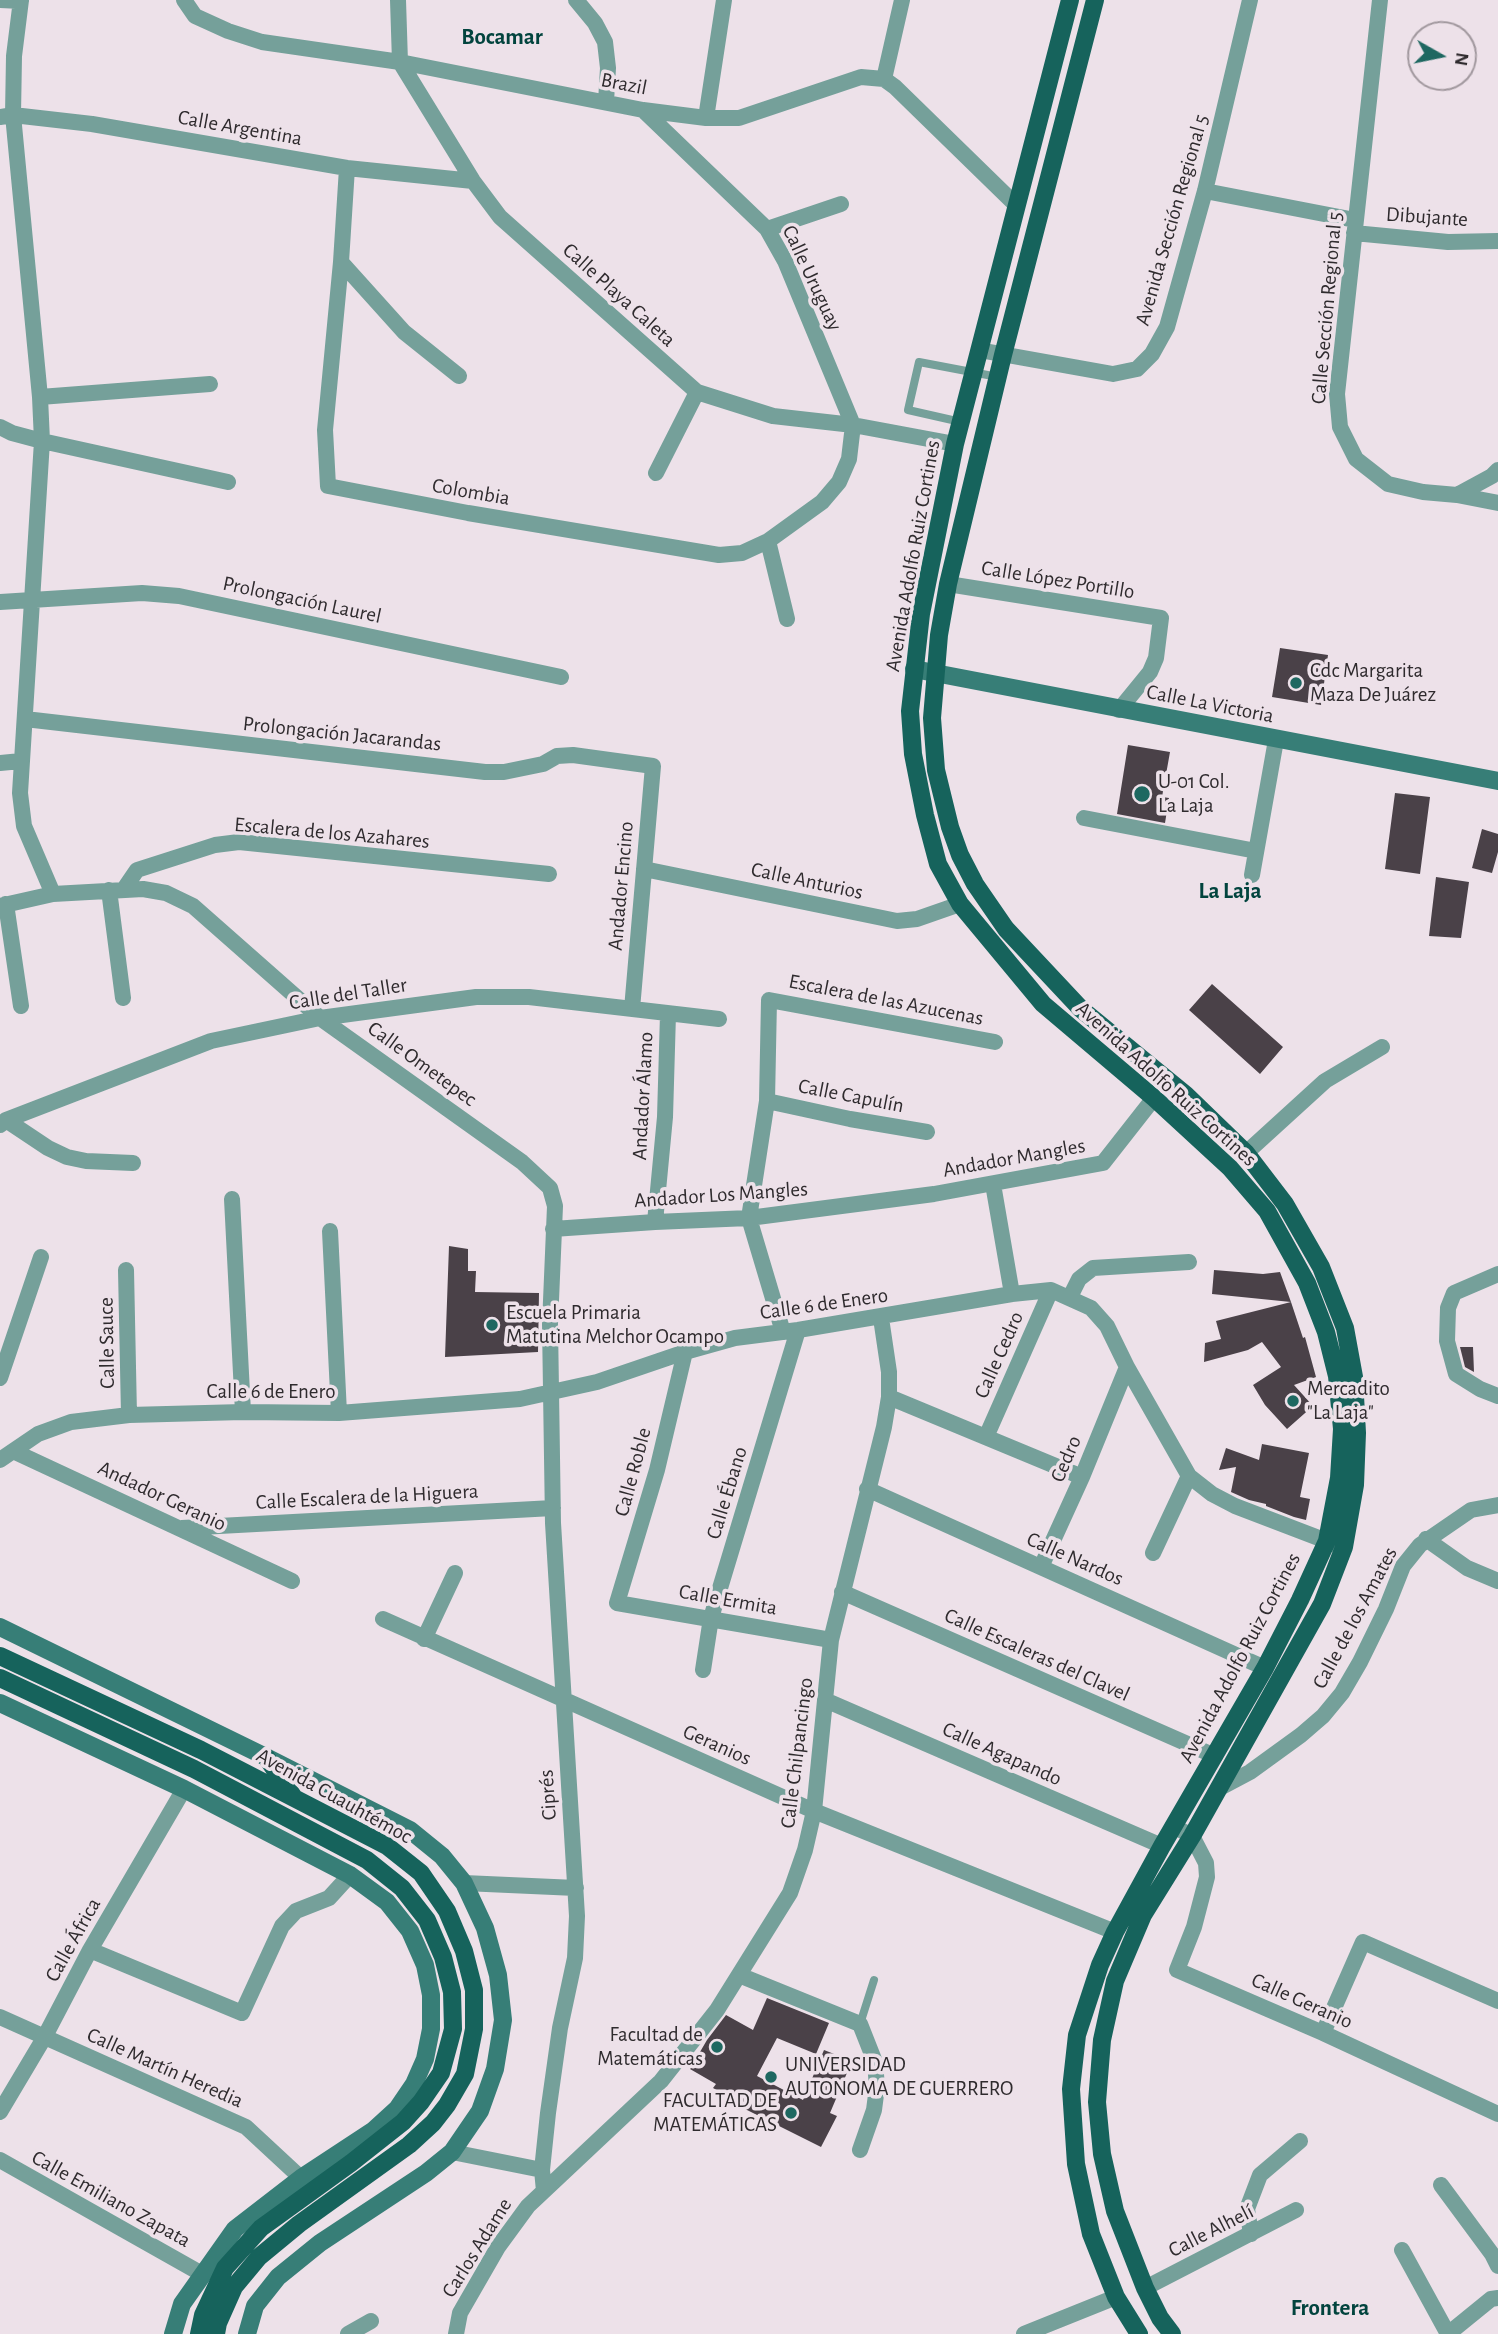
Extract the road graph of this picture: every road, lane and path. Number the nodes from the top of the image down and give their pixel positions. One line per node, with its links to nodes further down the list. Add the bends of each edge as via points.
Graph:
1 (0, 0): 11 (street)
2 (184, 0): 12 (street, Brazil, via 195,16 262,42)
3 (398, 0): 12 (street, Calle Playa Caleta)
4 (576, 0): 14 (street, via 605,42)
5 (723, 0): 17 (street)
6 (902, 0): 13 (street)
7 (1070, 0): 22 (main road, Avenida Adolfo Ruiz Cortines)
8 (1095, 0): 28 (main road, Avenida Adolfo Ruiz Cortines)
9 (1250, 0): 20 (street, Avenida Sección Regional 5)
10 (1380, 0): 23 (street, Calle Sección Regional 5)
11 (21, 1): 16 (street)
12 (400, 62): 14 (street, Brazil); 19 (street, Calle Playa Caleta)
13 (884, 79): 17 (street, Brazil, via 861,77 740,118); 22 (street)
14 (606, 102): 15 (street, Brazil)
15 (643, 110): 17 (street, Brazil); 24 (street, Calle Uruguay)
16 (7, 116): 18 (street, Calle Argentina, via 92,124); 34 (street)
17 (706, 118)
18 (347, 168): 19 (street, Calle Argentina); 26 (street, Colombia)
19 (473, 181): 33 (street, Calle Playa Caleta, via 500,217)
20 (1205, 191): 23 (street, Dibujante); 28 (street, Avenida Sección Regional 5, via 1167,327 1153,354 1137,369 1113,374)
21 (841, 204): 24 (street)
22 (1017, 205): 27 (main road, Avenida Adolfo Ruiz Cortines)
23 (1355, 226): 25 (street, Dibujante, via 1448,242); 43 (street, Calle Sección Regional 5, via 1337,394 1340,426 1356,459 1388,484)
24 (767, 229): 36 (street, Calle Uruguay, via 785,261)
25 (1498, 241)
26 (341, 261): 30 (street, via 404,332); 45 (street, Colombia, via 325,429 328,486 719,555 741,554)
27 (979, 350): 28 (street, Avenida Sección Regional 5); 29 (main road, Avenida Adolfo Ruiz Cortines)
28 (1003, 355): 31 (main road, Avenida Adolfo Ruiz Cortines)
29 (973, 372): 31 (lane); 35 (main road, Avenida Adolfo Ruiz Cortines); 35 (lane, via 919,362 908,410)
30 (459, 376)
31 (998, 377): 46 (main road, Avenida Adolfo Ruiz Cortines)
32 (210, 384): 34 (street)
33 (697, 392): 36 (street, Calle Playa Caleta, via 773,416); 41 (street)
34 (40, 397): 38 (street)
35 (961, 422): 39 (main road, Avenida Adolfo Ruiz Cortines)
36 (853, 425): 39 (street, Calle Playa Caleta); 45 (street, Colombia, via 849,459 839,482 822,502)
37 (0, 427): 38 (street)
38 (42, 440): 42 (street); 47 (street)
39 (955, 444): 50 (main road, Avenida Adolfo Ruiz Cortines)
40 (1498, 470): 43 (street)
41 (656, 473)
42 (228, 482)
43 (1457, 495): 44 (street, Calle Sección Regional 5)
44 (1498, 503)
45 (768, 541): 49 (street)
46 (948, 584): 51 (main road, Avenida Adolfo Ruiz Cortines); 53 (street, Calle López Portillo, via 1161,618 1150,673)
47 (32, 599): 48 (street, Prolongación Laurel); 52 (street, Prolongación Laurel, via 142,593 178,596); 54 (street)
48 (0, 603)
49 (787, 619)
50 (914, 669): 51 (street, Calle La Victoria); 67 (main road, Avenida Adolfo Ruiz Cortines, via 910,711 913,754 938,864)
51 (935, 673): 53 (street, Calle La Victoria); 81 (main road, Avenida Adolfo Ruiz Cortines, via 936,769 950,827 975,884 1006,929 1081,1009 1186,1095)
52 (561, 677)
53 (1119, 710): 55 (street, Calle La Victoria)
54 (24, 719): 56 (street); 58 (street, Prolongación Jacarandas, via 485,772 504,772 573,755)
55 (1276, 740): 59 (street, Calle La Victoria); 61 (street)
56 (21, 761): 57 (street); 66 (street, via 24,826)
57 (0, 763)
58 (653, 766): 62 (street, Andador Encino)
59 (1498, 782)
60 (1084, 818): 61 (street)
61 (1256, 851): 64 (street)
62 (643, 869): 67 (street, Calle Anturios, via 897,921); 71 (street, Andador Encino)
63 (549, 874): 65 (street, Escalera de los Azahares, via 239,842 137,870)
64 (1252, 874)
65 (117, 889): 66 (street, Calle Ometepec); 69 (street); 73 (street, Calle Ometepec, via 166,893 193,906)
66 (52, 894): 68 (street, Calle Ometepec)
67 (960, 904): 77 (main road, Avenida Adolfo Ruiz Cortines, via 1043,1004)
68 (3, 905): 70 (street)
69 (123, 998)
70 (21, 1006)
71 (632, 1009): 72 (street, Calle del Taller); 73 (street, Calle del Taller, via 529,997 476,997)
72 (668, 1014): 74 (street, Calle del Taller); 88 (street, Andador Álamo, via 665,1117)
73 (320, 1018): 79 (street, Calle del Taller, via 211,1041); 84 (street, Calle Ometepec, via 522,1162)
74 (719, 1019)
75 (995, 1042): 78 (street, Escalera de las Azucenas, via 769,1000)
76 (1382, 1047): 81 (street, via 1325,1081)
77 (1154, 1098): 83 (street, Andador Mangles, via 1103,1163); 118 (main road, Avenida Adolfo Ruiz Cortines, via 1230,1168 1267,1211 1307,1283 1337,1376 1342,1429 1339,1478)
78 (767, 1101): 80 (street, Calle Capulín); 87 (street)
79 (3, 1123): 82 (street, via 67,1157)
80 (927, 1132)
81 (1246, 1153): 119 (main road, Avenida Adolfo Ruiz Cortines, via 1285,1204 1321,1267 1345,1328 1357,1433 1355,1485)
82 (133, 1163)
83 (993, 1184): 85 (street, Andador Mangles); 96 (street, Calle Cedro)
84 (550, 1188): 89 (street, Ciprés, via 555,1206)
85 (934, 1194): 87 (street, Andador Los Mangles)
86 (232, 1199): 106 (street)
87 (749, 1218): 88 (street, Andador Los Mangles); 99 (street)
88 (654, 1222): 89 (street, Andador Los Mangles)
89 (553, 1229): 103 (street, Ciprés)
90 (330, 1231): 107 (street)
91 (41, 1257): 102 (street)
92 (1189, 1262): 97 (street, via 1093,1268 1079,1279)
93 (126, 1270): 108 (street, Calle Sauce)
94 (1498, 1274): 104 (street, via 1454,1293 1448,1308 1447,1341 1456,1374)
95 (1051, 1290): 96 (street, Calle 6 de Enero); 97 (street, Calle 6 de Enero); 109 (street, Calle Cedro)
96 (1012, 1294): 98 (street, Calle 6 de Enero)
97 (1070, 1297): 101 (street, Calle 6 de Enero, via 1091,1308 1107,1326)
98 (881, 1318): 99 (street, Calle 6 de Enero); 105 (street, Calle Chilpancingo)
99 (791, 1331): 100 (street, Calle 6 de Enero, via 735,1338); 127 (street, Calle Ébano)
100 (685, 1352): 103 (street, Calle 6 de Enero); 126 (street, Calle Roble, via 657,1470)
101 (1127, 1367): 111 (street, Calle 6 de Enero); 112 (street, Cedro)
102 (0, 1378)
103 (551, 1394): 107 (street, Calle 6 de Enero); 115 (street, Ciprés)
104 (1498, 1396)
105 (889, 1397): 109 (street); 113 (street, Calle Chilpancingo)
106 (243, 1412): 107 (street, Calle 6 de Enero); 108 (street, Calle 6 de Enero)
107 (339, 1413)
108 (129, 1415): 110 (street, Calle 6 de Enero, via 71,1422 38,1434)
109 (986, 1437): 112 (street)
110 (7, 1455): 116 (street, Andador Geranio)
111 (1189, 1476): 118 (street, Calle 6 de Enero, via 1236,1506); 120 (street)
112 (1082, 1477): 121 (street, Cedro)
113 (867, 1489): 121 (street, Calle Nardos); 125 (street, Calle Chilpancingo)
114 (1498, 1505): 117 (street, Calle de los Amates, via 1471,1510)
115 (553, 1508): 116 (street, Calle Escalera de la Higuera); 136 (street, Ciprés)
116 (182, 1528): 123 (street, Andador Geranio)
117 (1426, 1539): 124 (street, via 1467,1568); 141 (street, Calle de los Amates, via 1403,1566 1360,1661 1323,1716 1250,1772)
118 (1327, 1541): 119 (street, Calle 6 de Enero); 133 (main road, Avenida Adolfo Ruiz Cortines)
119 (1344, 1547): 141 (main road, Avenida Adolfo Ruiz Cortines, via 1322,1604)
120 (1153, 1553)
121 (1041, 1567): 133 (street, Calle Nardos)
122 (455, 1573): 130 (street)
123 (292, 1581)
124 (1498, 1581)
125 (842, 1592): 131 (street, Calle Chilpancingo); 139 (street, Calle Escaleras del Clavel)
126 (617, 1603): 127 (street, Calle Ermita)
127 (711, 1618): 131 (street, Calle Ermita); 134 (street, Calle Ébano)
128 (383, 1619): 130 (street, Geranios)
129 (0, 1627): 140 (street)
130 (424, 1639): 136 (street, Geranios)
131 (831, 1640): 137 (street, Calle Chilpancingo)
132 (0, 1656): 143 (main road, Avenida Cuauhtémoc)
133 (1265, 1668): 139 (main road, Avenida Adolfo Ruiz Cortines)
134 (703, 1670)
135 (0, 1678): 180 (main road, Avenida Cuauhtémoc, via 194,1769 367,1860 402,1888 427,1920 443,1958 452,1992 453,2029 441,2073 403,2122 261,2228 225,2268)
136 (564, 1700): 144 (street, Geranios); 150 (street, Ciprés)
137 (825, 1700): 144 (street, Calle Chilpancingo); 147 (street, Calle Agapando)
138 (0, 1703): 142 (street)
139 (1215, 1756): 145 (main road, Avenida Adolfo Ruiz Cortines)
140 (266, 1757): 143 (main road); 149 (street, via 410,1830 443,1856)
141 (1219, 1788): 146 (main road, Avenida Adolfo Ruiz Cortines)
142 (184, 1789): 148 (street); 152 (street, Calle África)
143 (295, 1799): 181 (main road, Avenida Cuauhtémoc, via 387,1846 421,1873 447,1911 464,1951 474,1990 474,2029 465,2074 433,2123 259,2257 234,2287)
144 (814, 1811): 151 (street, Geranios); 153 (street, Calle Chilpancingo, via 790,1893)
145 (1173, 1826): 146 (street); 147 (main road, Avenida Adolfo Ruiz Cortines)
146 (1192, 1836): 158 (street, Calle Geranio, via 1206,1863 1207,1877 1177,1970); 175 (main road, Avenida Adolfo Ruiz Cortines, via 1143,1916 1115,1981 1102,2040 1097,2102 1102,2154 1115,2211)
147 (1161, 1846): 151 (main road, Avenida Adolfo Ruiz Cortines)
148 (350, 1875): 152 (street, via 329,1898 296,1911 282,1926 242,2013); 167 (street, via 387,1902 410,1931 425,1965 431,2029 425,2059 397,2109 374,2130)
149 (464, 1882): 150 (street); 164 (street, via 485,1928 498,1975 503,2020 495,2069 480,2111)
150 (576, 1888): 166 (street, Ciprés, via 575,1958 560,2028)
151 (1115, 1932): 176 (main road, Avenida Adolfo Ruiz Cortines, via 1077,2035 1071,2089 1076,2164 1091,2234)
152 (90, 1950): 159 (street, Calle África)
153 (739, 1975): 157 (street); 169 (street, Calle Chilpancingo, via 661,2081)
154 (874, 1980): 157 (lane)
155 (1498, 2001): 158 (street, via 1363,1942)
156 (0, 2017): 159 (street, Calle Martín Heredia)
157 (860, 2024): 163 (street, via 875,2062 877,2087)
158 (1323, 2033): 161 (street, Calle Geranio)
159 (44, 2038): 160 (street, Calle África); 167 (street, Calle Martín Heredia, via 246,2127)
160 (0, 2112)
161 (1498, 2114)
162 (1300, 2141): 171 (street, via 1260,2175 1247,2209)
163 (860, 2150)
164 (452, 2152): 166 (street); 182 (street, via 278,2277 255,2305)
165 (0, 2160): 174 (street, Calle Emiliano Zapata)
166 (542, 2170): 169 (street, Ciprés)
167 (301, 2178): 174 (street, via 235,2229)
168 (1441, 2185): 173 (street)
169 (544, 2191): 184 (street, Carlos Adame, via 498,2247 460,2314)
170 (1296, 2210): 171 (street, Calle Alhelí)
171 (1251, 2234): 175 (street, Calle Alhelí)
172 (1402, 2250): 188 (street)
173 (1498, 2266)
174 (202, 2274): 179 (street, via 182,2304)
175 (1145, 2288): 187 (main road, Avenida Adolfo Ruiz Cortines)
176 (1116, 2297): 185 (street); 186 (main road, Avenida Adolfo Ruiz Cortines)
177 (1498, 2298): 188 (street)
178 (370, 2320): 183 (street)
179 (173, 2334)
180 (199, 2334)
181 (216, 2334)
182 (247, 2334)
183 (348, 2334)
184 (456, 2334)
185 (1024, 2334)
186 (1139, 2334)
187 (1172, 2334)
188 (1448, 2334)

